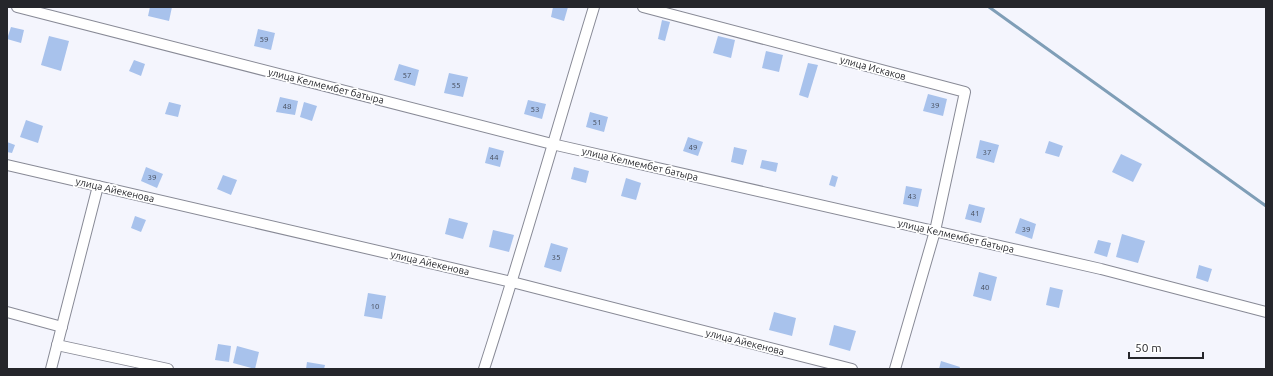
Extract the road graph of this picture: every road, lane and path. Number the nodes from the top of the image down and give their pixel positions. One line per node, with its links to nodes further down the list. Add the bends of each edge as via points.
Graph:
1 (17, 7): 4 (street, улица Келмембет батыра)
2 (594, 7): 4 (street)
3 (643, 7): 7 (street, улица Искаков, via 965,92)
4 (552, 144): 7 (street, улица Келмембет батыра); 8 (street)
5 (7, 165): 6 (street, улица Айекенова)
6 (98, 186): 8 (street, улица Айекенова); 11 (street)
7 (935, 232): 10 (street, улица Келмембет батыра, via 1101,269); 17 (street)
8 (512, 282): 15 (street); 16 (street, улица Айекенова)
9 (7, 312): 11 (street)
10 (1266, 312)
11 (62, 327): 12 (street)
12 (57, 345): 13 (street); 14 (street)
13 (51, 369)
14 (168, 369)
15 (484, 369)
16 (852, 369)
17 (895, 369)

